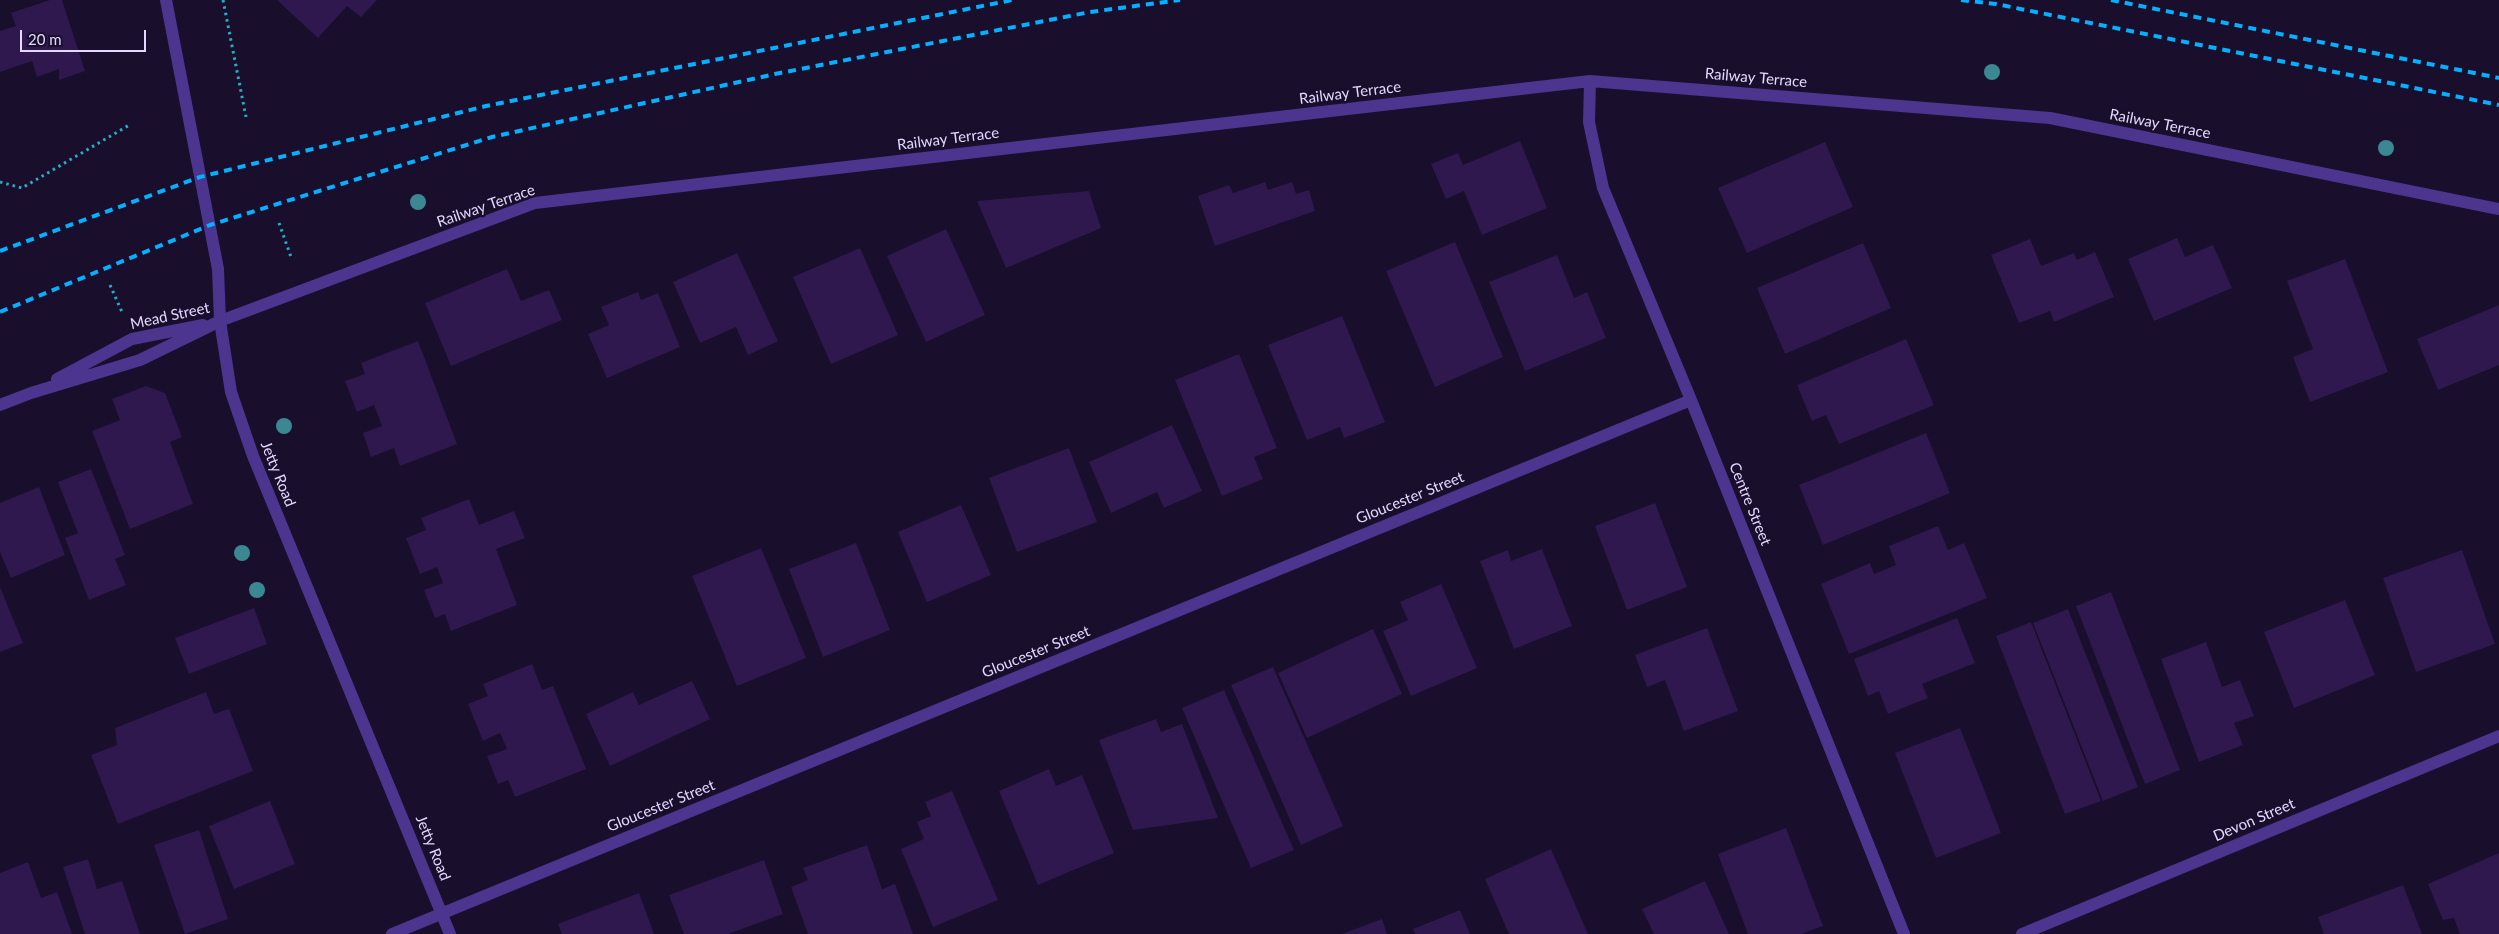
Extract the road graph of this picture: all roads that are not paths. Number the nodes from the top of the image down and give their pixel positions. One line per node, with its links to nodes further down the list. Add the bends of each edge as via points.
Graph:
1 (166, 0): 4 (street, Jetty Road, via 218,269)
2 (1590, 81): 3 (street, Railway Terrace, via 2050,118); 4 (street, Railway Terrace, via 535,203); 6 (street, Centre Street, via 1589,122 1603,188)
3 (2499, 209)
4 (220, 321): 5 (street, Mead Street, via 140,360); 5 (street, Mead Street, via 132,339); 9 (street, Jetty Road, via 231,392 253,456)
5 (31, 393): 7 (street, Mead Street)
6 (1692, 400): 9 (street, Gloucester Street); 12 (street, Centre Street)
7 (0, 405)
8 (2499, 736): 13 (street, Devon Street)
9 (442, 914): 10 (street, Gloucester Street); 11 (street, Jetty Road)
10 (392, 934)
11 (450, 934)
12 (1904, 934)
13 (2022, 934)

